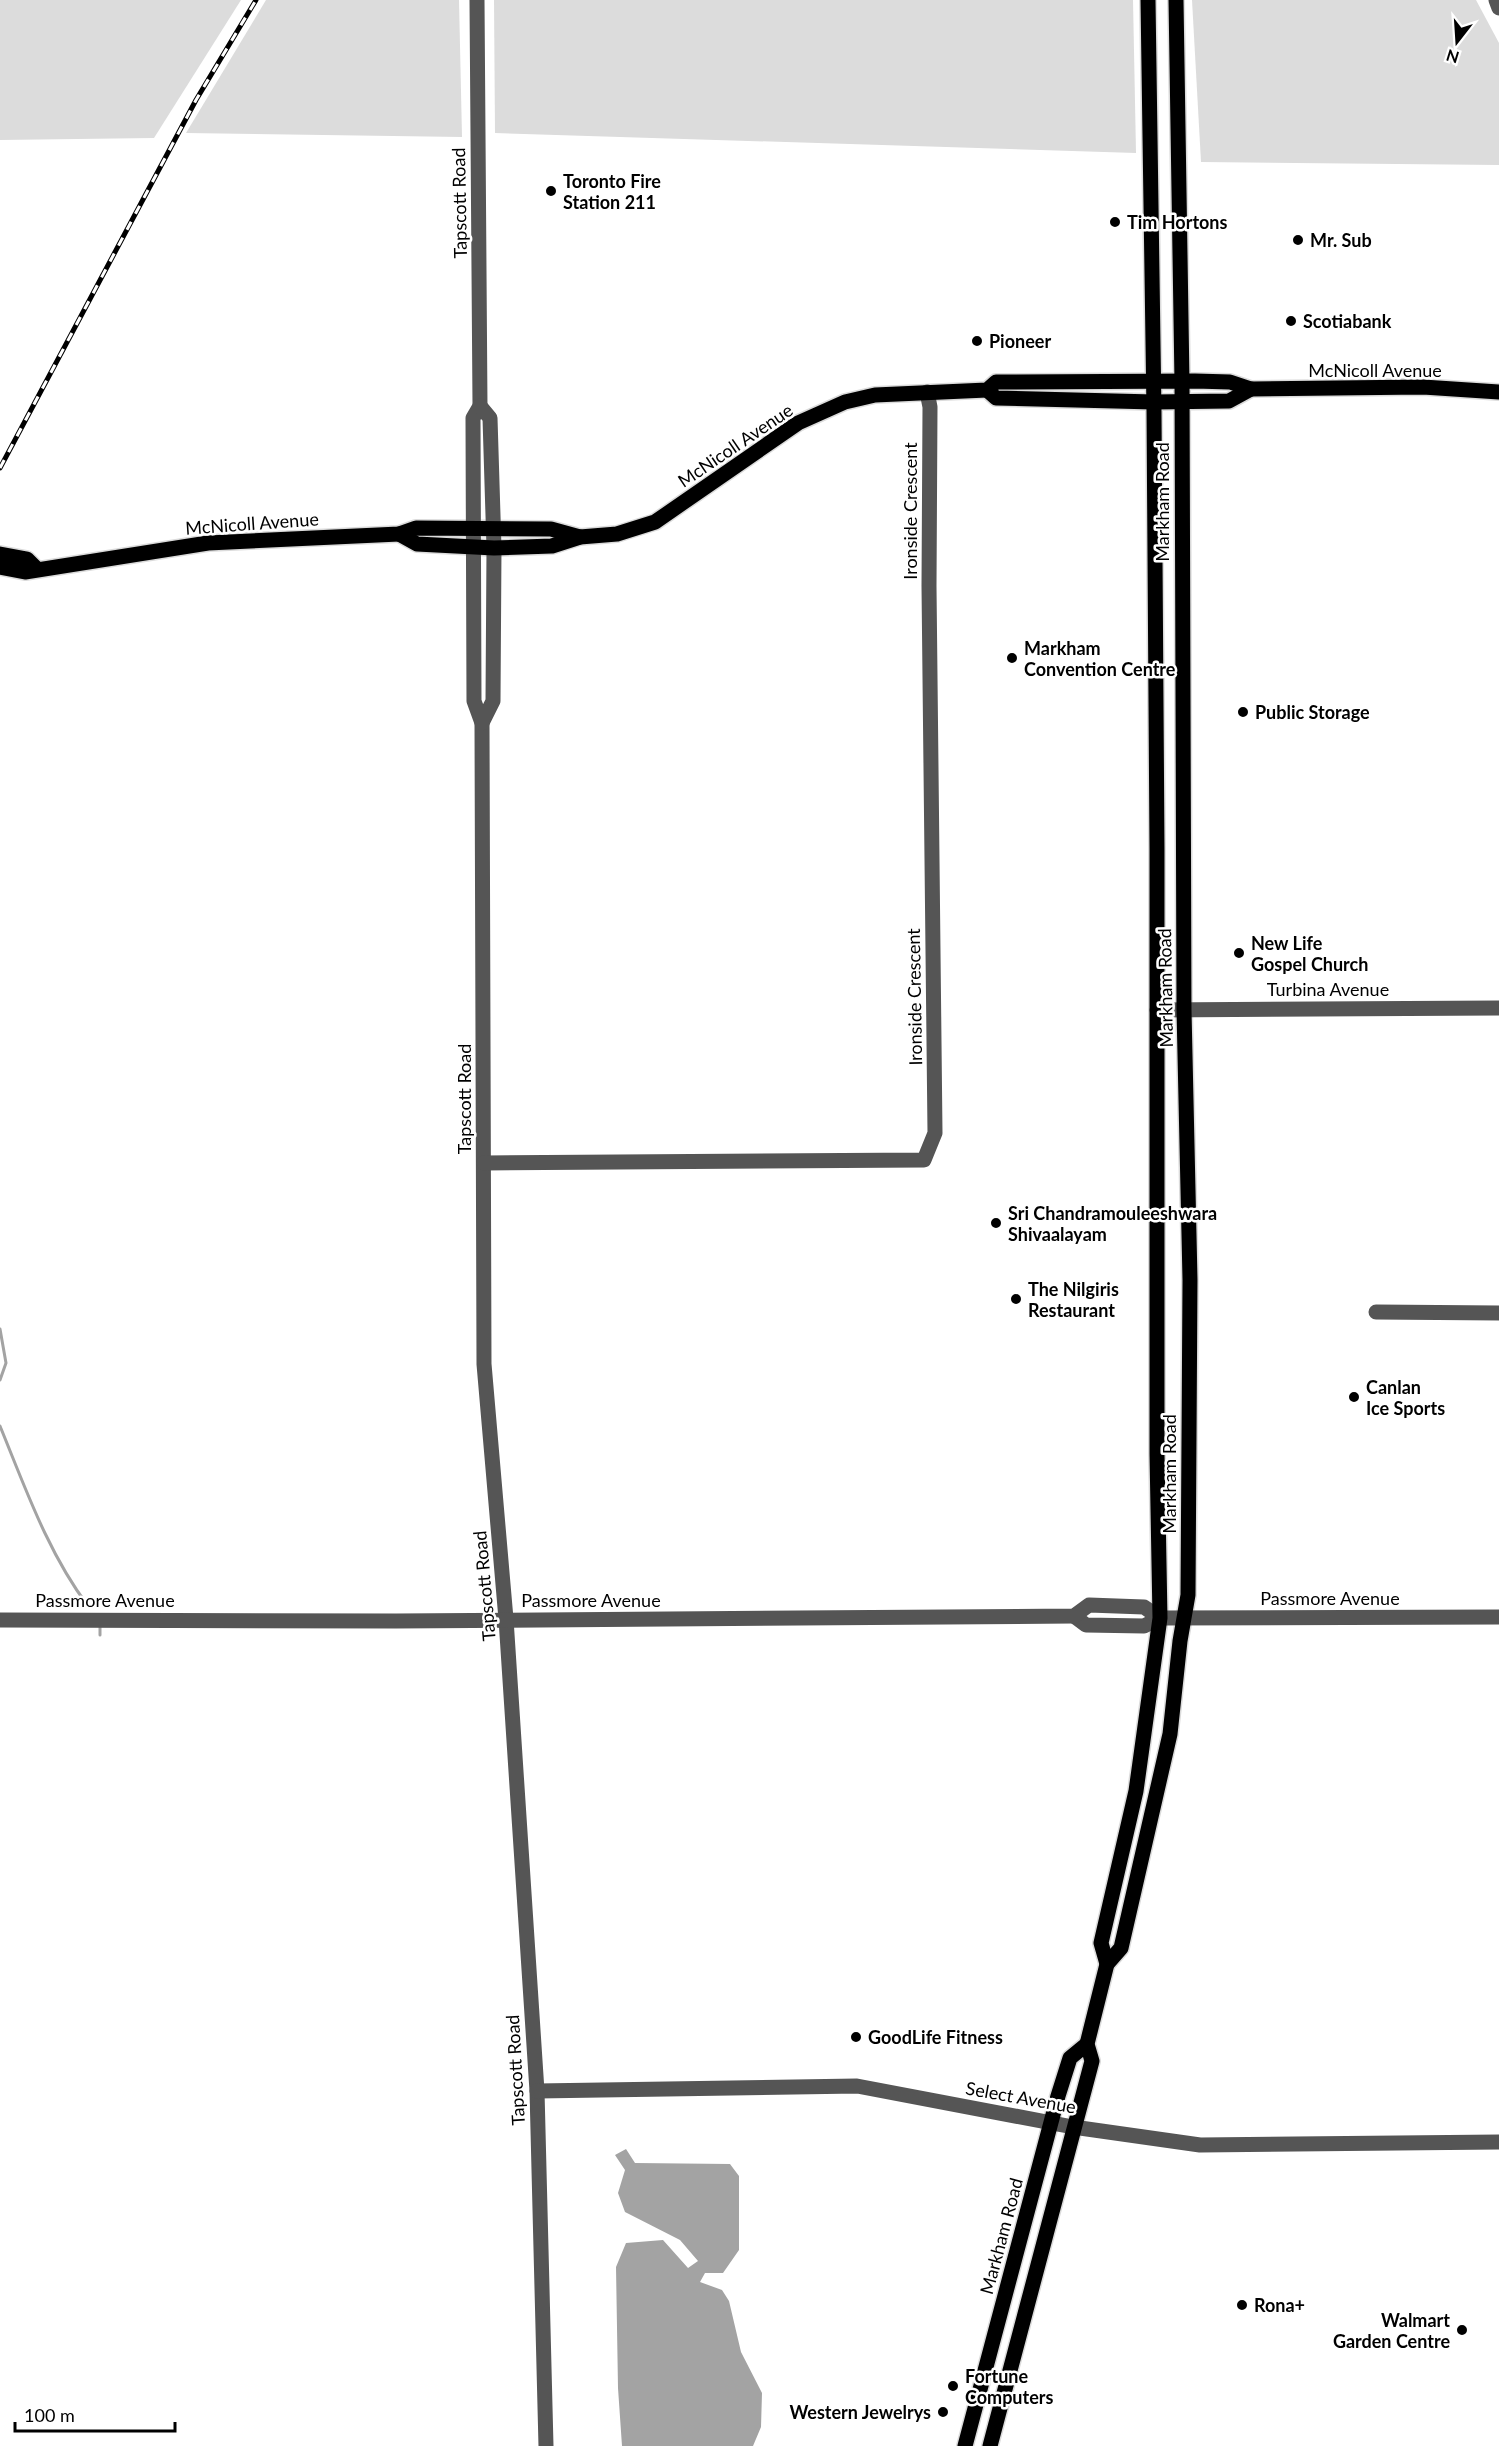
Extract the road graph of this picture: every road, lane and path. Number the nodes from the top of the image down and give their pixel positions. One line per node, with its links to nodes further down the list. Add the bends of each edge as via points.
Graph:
1 (477, 0): 14 (street, Tapscott Road)
2 (1148, 0): 6 (main road, Markham Road)
3 (1176, 0): 7 (main road, Markham Road)
4 (1496, 0): 5 (street)
5 (1499, 8)
6 (1154, 382): 7 (main road, McNicoll Avenue); 9 (main road, McNicoll Avenue, via 996,382); 12 (main road, Markham Road)
7 (1182, 382): 8 (main road, McNicoll Avenue, via 1230,382); 13 (main road, Markham Road)
8 (1251, 389): 11 (main road, McNicoll Avenue, via 1423,387); 13 (main road, McNicoll Avenue, via 1229,401)
9 (987, 390): 10 (main road, McNicoll Avenue); 12 (main road, McNicoll Avenue, via 996,398)
10 (927, 392): 18 (main road, McNicoll Avenue, via 875,395 844,402 798,423 655,522 617,534); 28 (street, Ironside Crescent, via 935,1133 924,1160)
11 (1499, 392)
12 (1154, 402): 13 (main road, McNicoll Avenue); 26 (main road, Markham Road)
13 (1182, 402): 27 (main road, Markham Road)
14 (480, 406): 15 (street, Tapscott Road, via 473,418); 16 (street, Tapscott Road, via 490,418)
15 (473, 530): 16 (main road, McNicoll Avenue); 17 (main road, McNicoll Avenue, via 416,528); 19 (street, Tapscott Road)
16 (494, 530): 18 (main road, McNicoll Avenue, via 551,530); 20 (street, Tapscott Road)
17 (399, 534): 19 (main road, McNicoll Avenue, via 417,544); 23 (main road, McNicoll Avenue, via 208,543)
18 (580, 537): 20 (main road, McNicoll Avenue, via 552,546)
19 (474, 548): 20 (main road, McNicoll Avenue); 24 (street, Tapscott Road, via 474,701)
20 (494, 548): 24 (street, Tapscott Road, via 493,701)
21 (0, 554): 23 (main road, via 27,559)
22 (0, 567): 23 (main road, McNicoll Avenue, via 25,572)
23 (37, 569)
24 (482, 723): 28 (street, Tapscott Road)
25 (1499, 1008): 27 (street, Turbina Avenue)
26 (1157, 1010): 27 (street, Turbina Avenue); 31 (main road, Markham Road)
27 (1184, 1010): 33 (main road, Markham Road, via 1190,1271)
28 (484, 1162): 34 (street, Tapscott Road, via 484,1364)
29 (1376, 1312): 30 (street)
30 (1499, 1313)
31 (1160, 1617): 33 (street, Passmore Avenue); 34 (street, Passmore Avenue, via 1144,1626 1086,1625 1074,1616); 36 (main road, Markham Road, via 1136,1791 1101,1943)
32 (1499, 1617): 33 (street, Passmore Avenue)
33 (1185, 1618): 36 (main road, Markham Road, via 1170,1734 1121,1948)
34 (506, 1619): 35 (street, Passmore Avenue); 38 (street, Tapscott Road)
35 (0, 1620)
36 (1107, 1964): 37 (main road, Markham Road)
37 (1087, 2044): 39 (main road, Markham Road, via 1070,2058); 40 (main road, Markham Road, via 1092,2061)
38 (537, 2091): 39 (street, Select Avenue, via 856,2086); 42 (street, Tapscott Road)
39 (1050, 2122): 40 (street, Select Avenue); 43 (main road, Markham Road)
40 (1073, 2127): 41 (street, Select Avenue, via 1200,2145); 44 (main road, Markham Road)
41 (1499, 2142)
42 (546, 2446)
43 (965, 2446)
44 (990, 2446)

